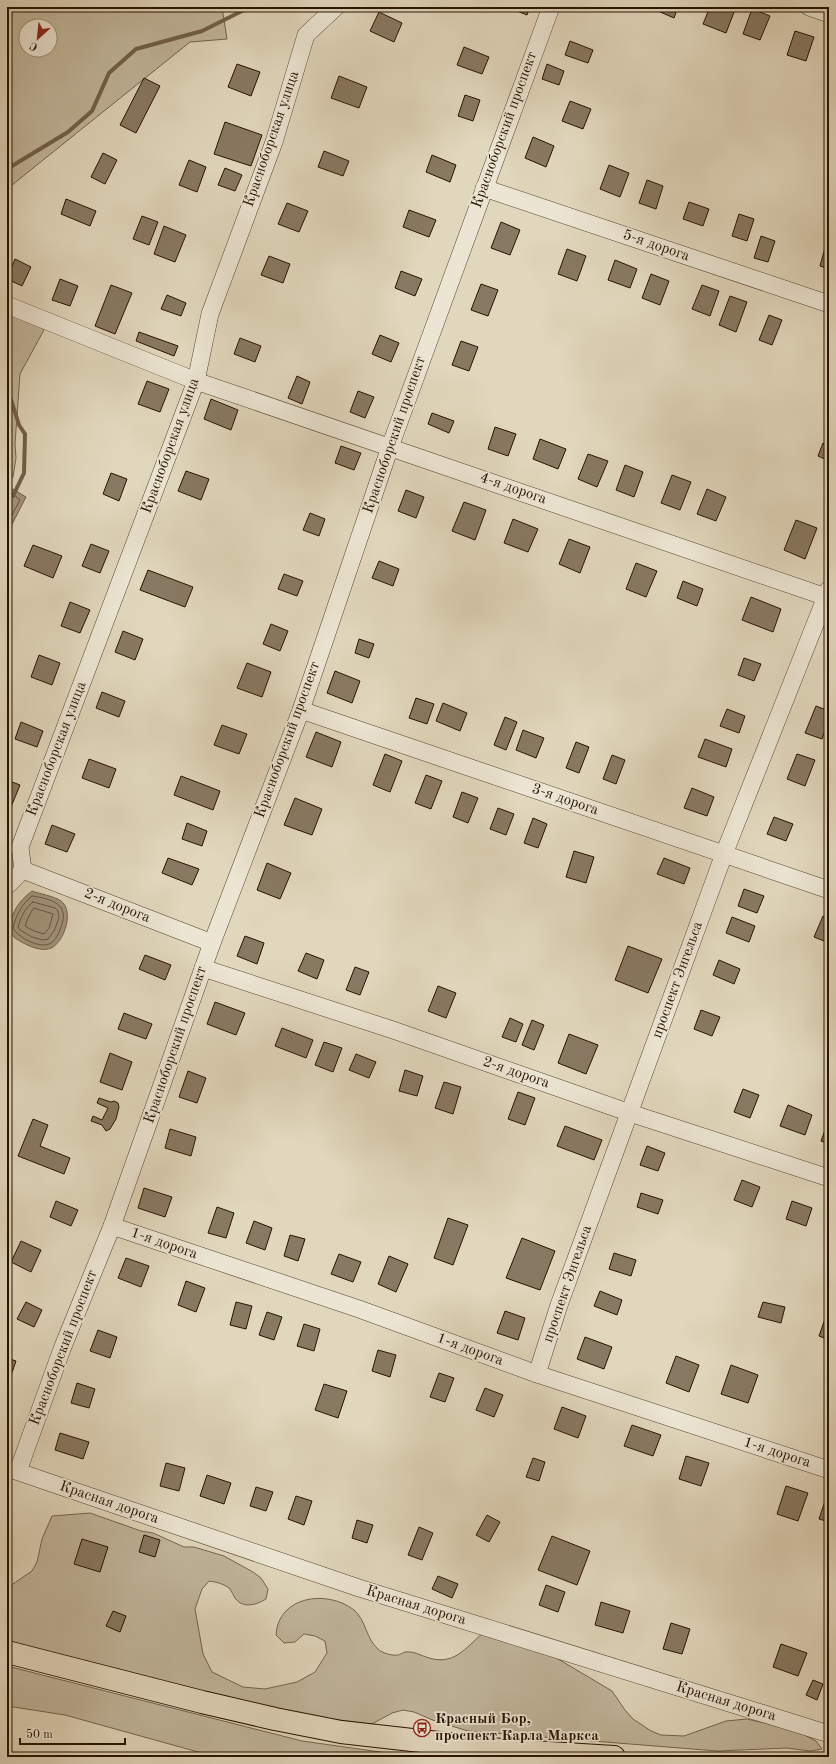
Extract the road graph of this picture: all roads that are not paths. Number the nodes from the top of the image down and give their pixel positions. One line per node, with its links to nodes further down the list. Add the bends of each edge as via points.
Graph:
1 (336, 7): 8 (street, Красноборская улица, via 306,35 274,142 210,314)
2 (550, 7): 5 (street, Красноборский проспект)
3 (809, 7): 4 (street)
4 (829, 14)
5 (484, 188): 6 (street, 5-я дорога); 9 (street, Красноборский проспект)
6 (829, 304)
7 (7, 305): 8 (street, 4-я дорога)
8 (196, 381): 9 (street, 4-я дорога); 13 (street, Красноборская улица, via 20,847)
9 (390, 447): 10 (street, 4-я дорога); 11 (street, Красноборский проспект)
10 (828, 595): 12 (street, проспект Энгельса)
11 (301, 710): 12 (street, 3-я дорога); 16 (street, Красноборский проспект)
12 (724, 854): 15 (street, 3-я дорога); 18 (street, проспект Энгельса)
13 (23, 870): 14 (street); 16 (street, 2-я дорога)
14 (7, 886)
15 (829, 890)
16 (212, 943): 17 (street, Красноборский проспект)
17 (203, 968): 18 (street, 2-я дорога, via 401,1032); 20 (street, Красноборский проспект)
18 (630, 1113): 19 (street, 2-я дорога); 21 (street, проспект Энгельса, via 559,1305)
19 (829, 1178)
20 (112, 1226): 21 (street, 1-я дорога, via 359,1309); 22 (street, Красноборский проспект)
21 (537, 1374): 23 (street, 1-я дорога)
22 (12, 1469): 25 (street, Красная дорога, via 359,1588)
23 (829, 1470)
24 (7, 1652): 26 (main road, via 210,1704 341,1732 501,1750)
25 (829, 1734)
26 (614, 1757)

